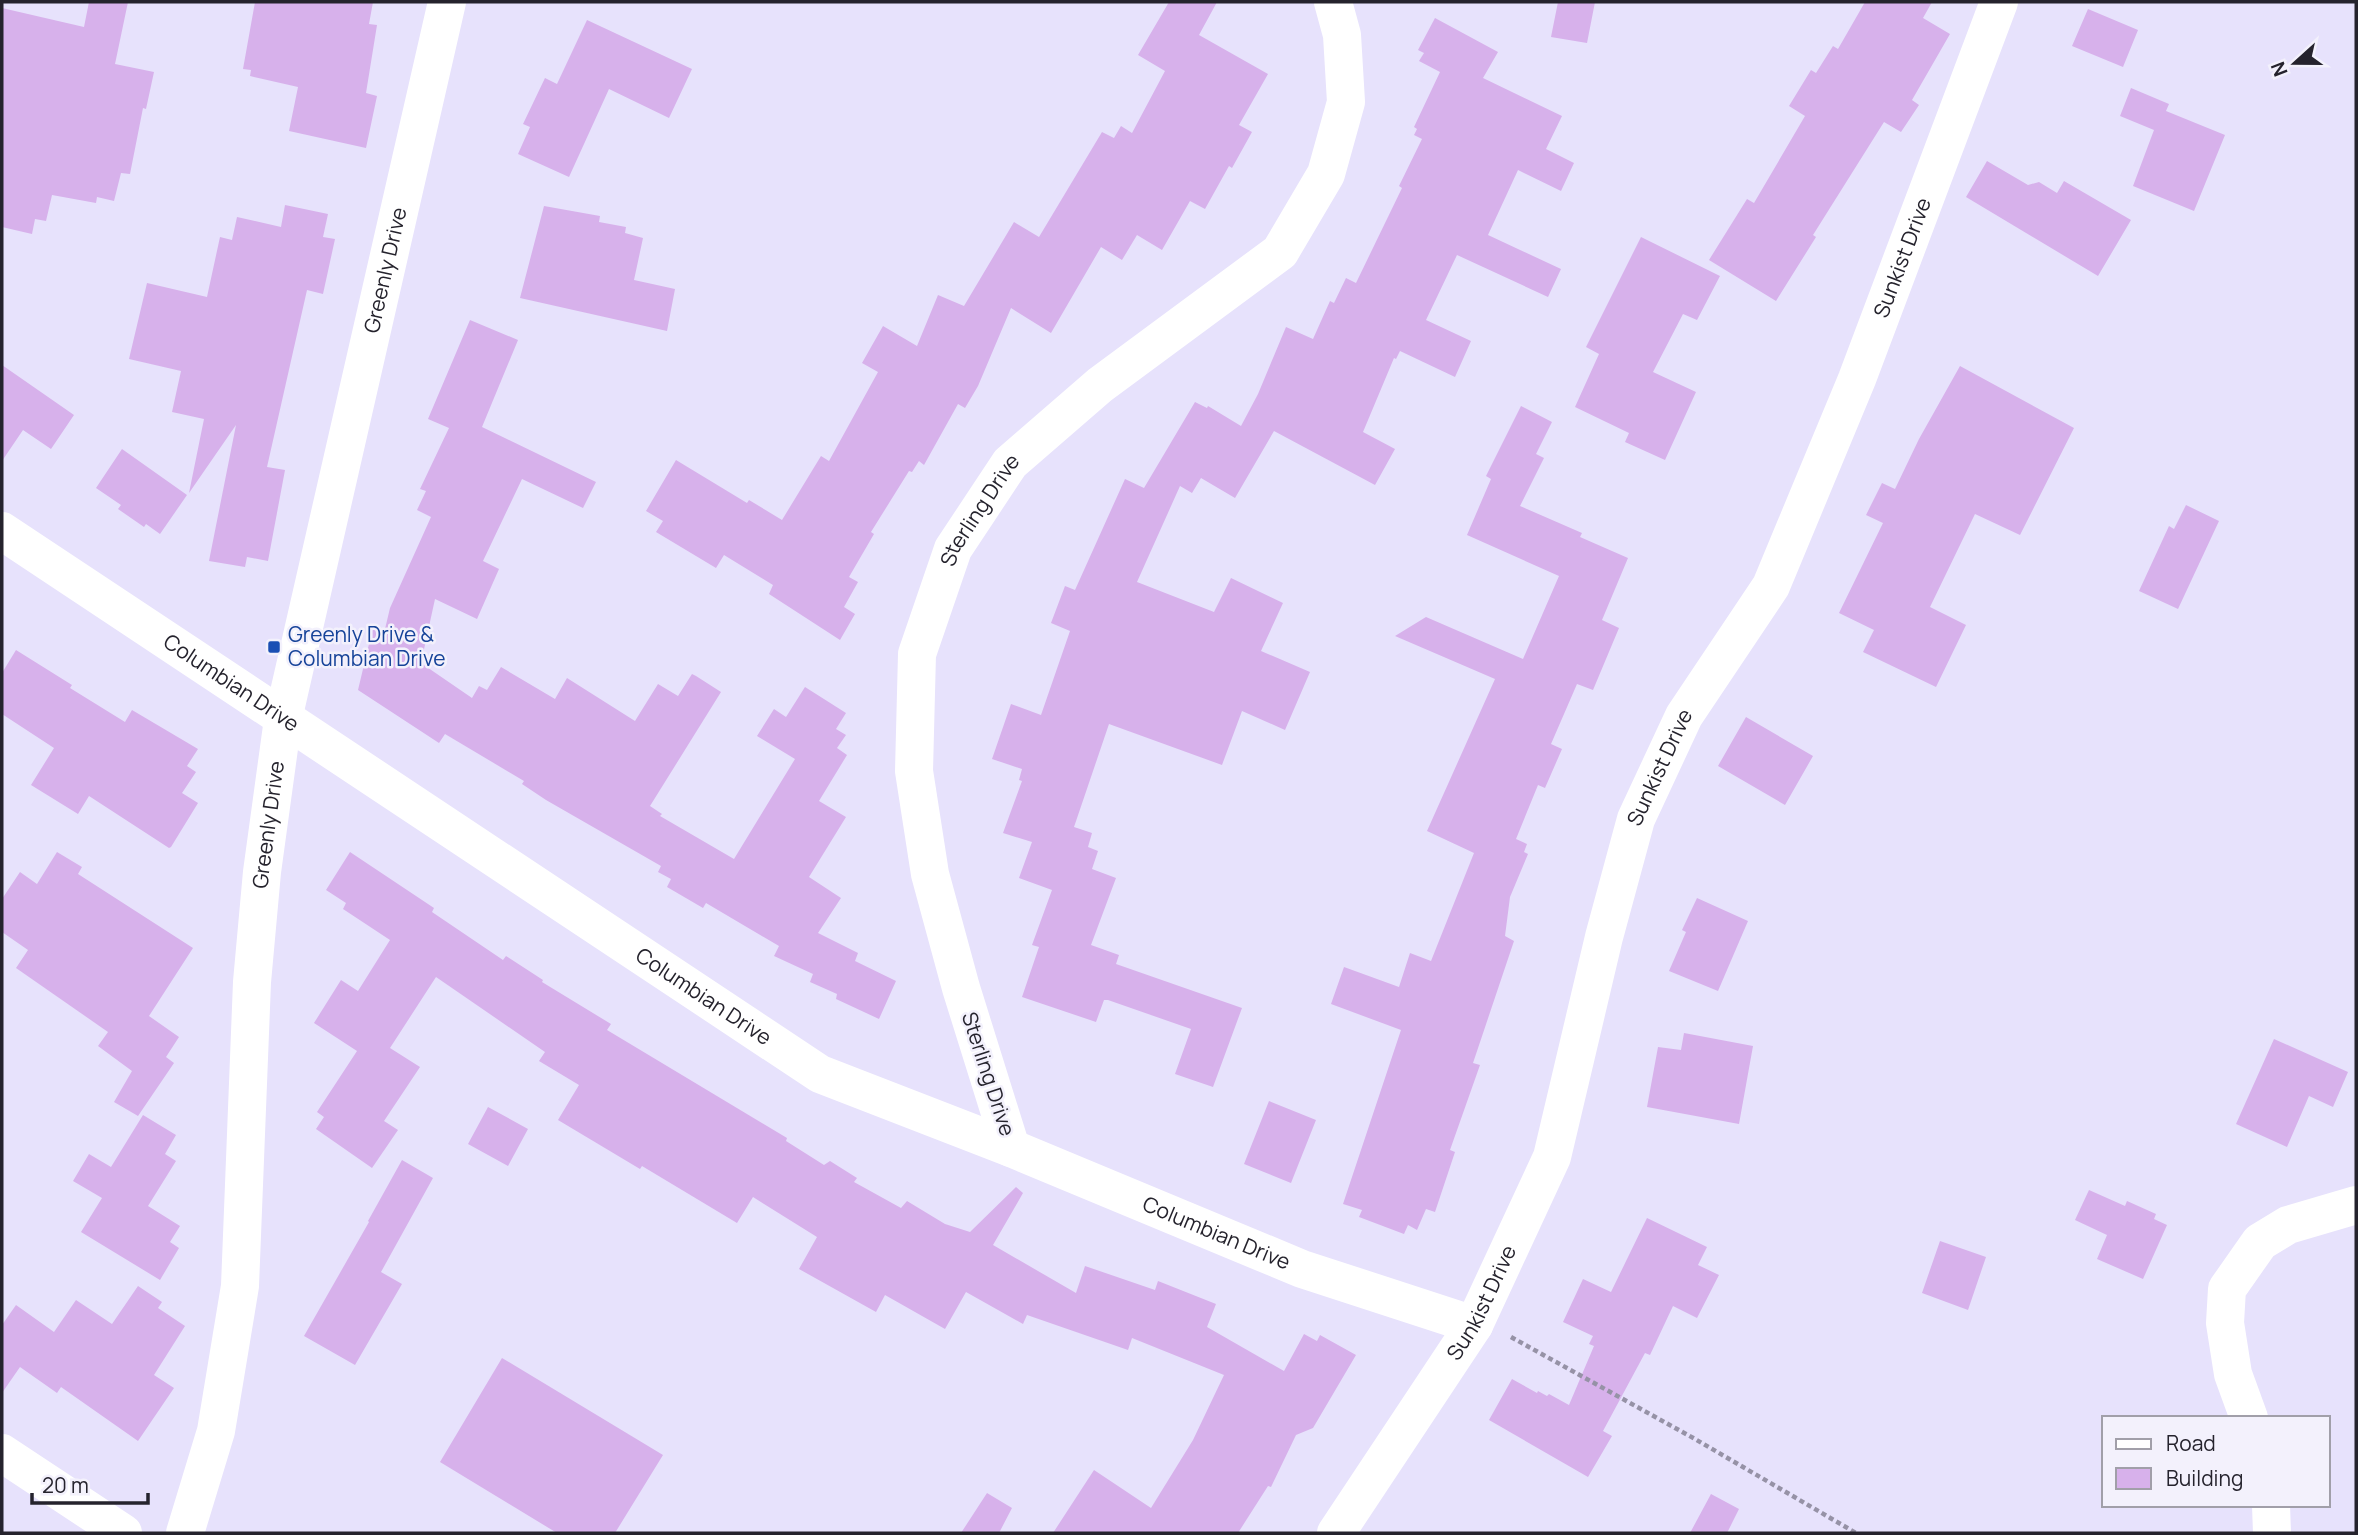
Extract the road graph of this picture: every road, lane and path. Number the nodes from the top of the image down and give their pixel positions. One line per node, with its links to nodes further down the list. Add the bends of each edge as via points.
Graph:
1 (447, 2): 5 (street, Greenly Drive)
2 (1333, 2): 6 (street, Sterling Drive, via 1342,35 1346,102 1326,174 1280,252 1100,385 1010,463 953,549 917,654 914,771 930,874)
3 (1998, 2): 8 (street, Sunkist Drive, via 1861,368 1771,586 1684,716 1636,819 1552,1157)
4 (2, 531): 5 (street, Columbian Drive)
5 (283, 719): 6 (street, Columbian Drive, via 820,1074); 13 (street, Greenly Drive, via 252,982 240,1286 216,1430)
6 (1011, 1148): 8 (street, Columbian Drive, via 1302,1269)
7 (2356, 1205): 9 (street, via 2288,1225 2260,1242 2227,1289 2225,1323 2233,1374)
8 (1474, 1325): 14 (street, Sunkist Drive); 15 (path, via 1515,1338)
9 (2248, 1416)
10 (2, 1454): 12 (street)
11 (2271, 1507): 16 (street)
12 (123, 1533)
13 (185, 1533)
14 (1336, 1533)
15 (1856, 1533)
16 (2272, 1533)

